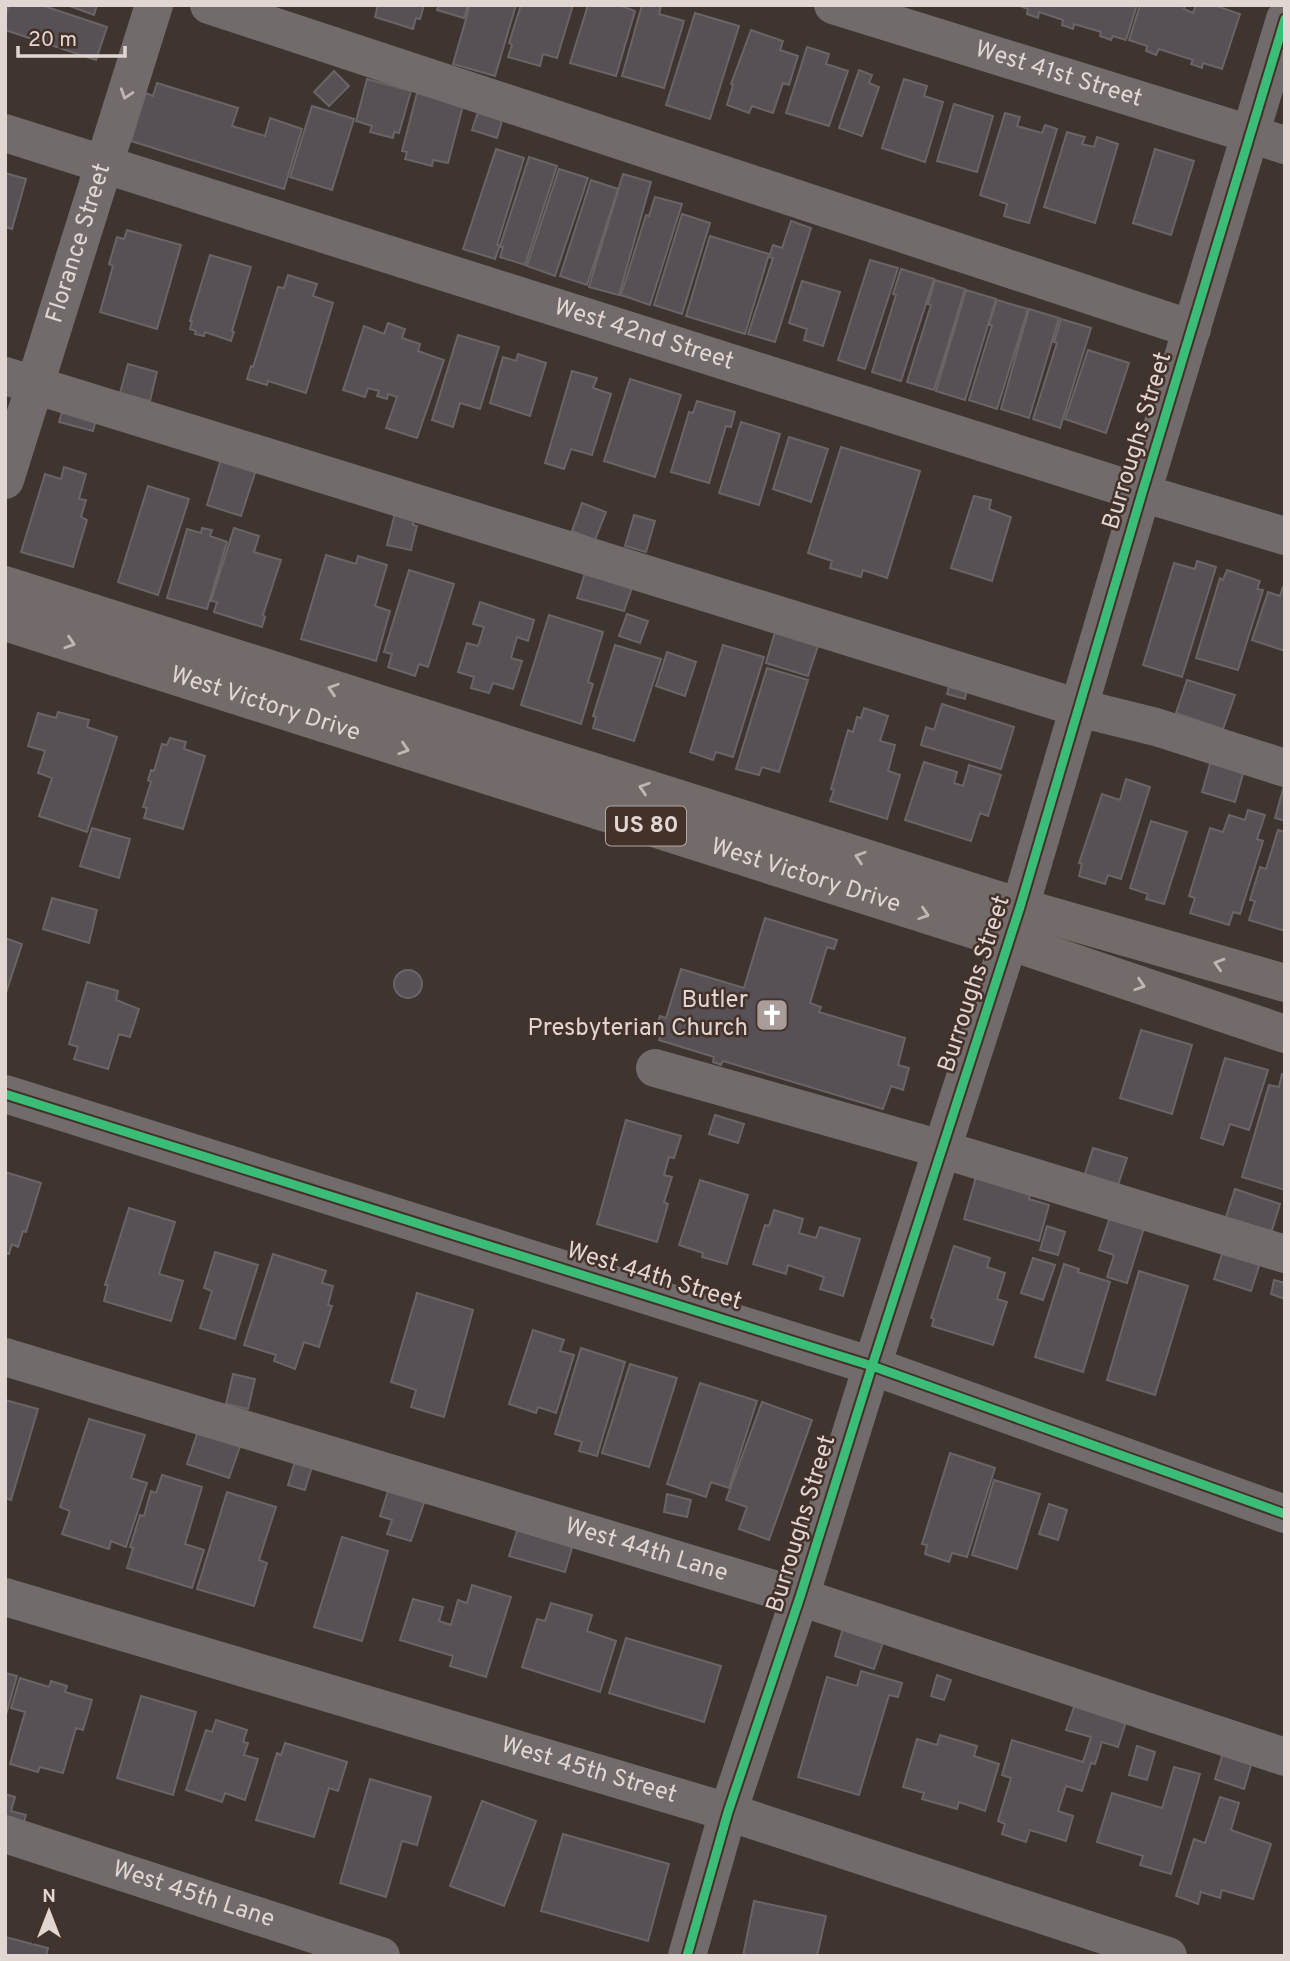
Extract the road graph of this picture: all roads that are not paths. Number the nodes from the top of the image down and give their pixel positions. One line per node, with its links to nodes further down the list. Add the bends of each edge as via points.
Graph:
1 (154, 5): 7 (street, Florance Street, one-way to 7)
2 (209, 5): 8 (street)
3 (833, 5): 6 (street, West 41st Street)
4 (1285, 19): 6 (street, Burroughs Street)
5 (5, 133): 7 (street, West 42nd Street)
6 (1268, 140): 8 (street, Burroughs Street)
7 (104, 164): 9 (street, Florance Street); 11 (street, West 42nd Street)
8 (1192, 329): 11 (street, Burroughs Street)
9 (20, 380): 10 (street, Florance Street); 15 (street)
10 (5, 480)
11 (1142, 493): 12 (street, West 42nd Street); 15 (street, Burroughs Street)
12 (1285, 536)
13 (5, 585): 17 (main road, West Victory Drive / US 80, one-way to 13)
14 (5, 622): 17 (main road, West Victory Drive / US 80, one-way to 17)
15 (1079, 708): 16 (street); 17 (street, Burroughs Street)
16 (1285, 768)
17 (1015, 924): 18 (main road, West Victory Drive / US 80, one-way to 17); 19 (main road, West Victory Drive / US 80, one-way to 19); 22 (street, Burroughs Street)
18 (1285, 983)
19 (1285, 1034)
20 (655, 1068): 22 (street)
21 (5, 1094): 25 (street, West 44th Street)
22 (941, 1149): 23 (street); 25 (street, Burroughs Street)
23 (1285, 1254)
24 (5, 1357): 28 (street, West 44th Lane)
25 (872, 1366): 26 (street, West 44th Street); 28 (street, Burroughs Street)
26 (1285, 1514)
27 (5, 1597): 30 (street, West 45th Street)
28 (800, 1597): 29 (street, West 44th Lane); 30 (street, Burroughs Street)
29 (1285, 1757)
30 (728, 1812): 33 (street, Burroughs Street); 34 (street, West 45th Street)
31 (5, 1835): 32 (street, West 45th Lane)
32 (381, 1956)
33 (687, 1956)
34 (1168, 1956)

